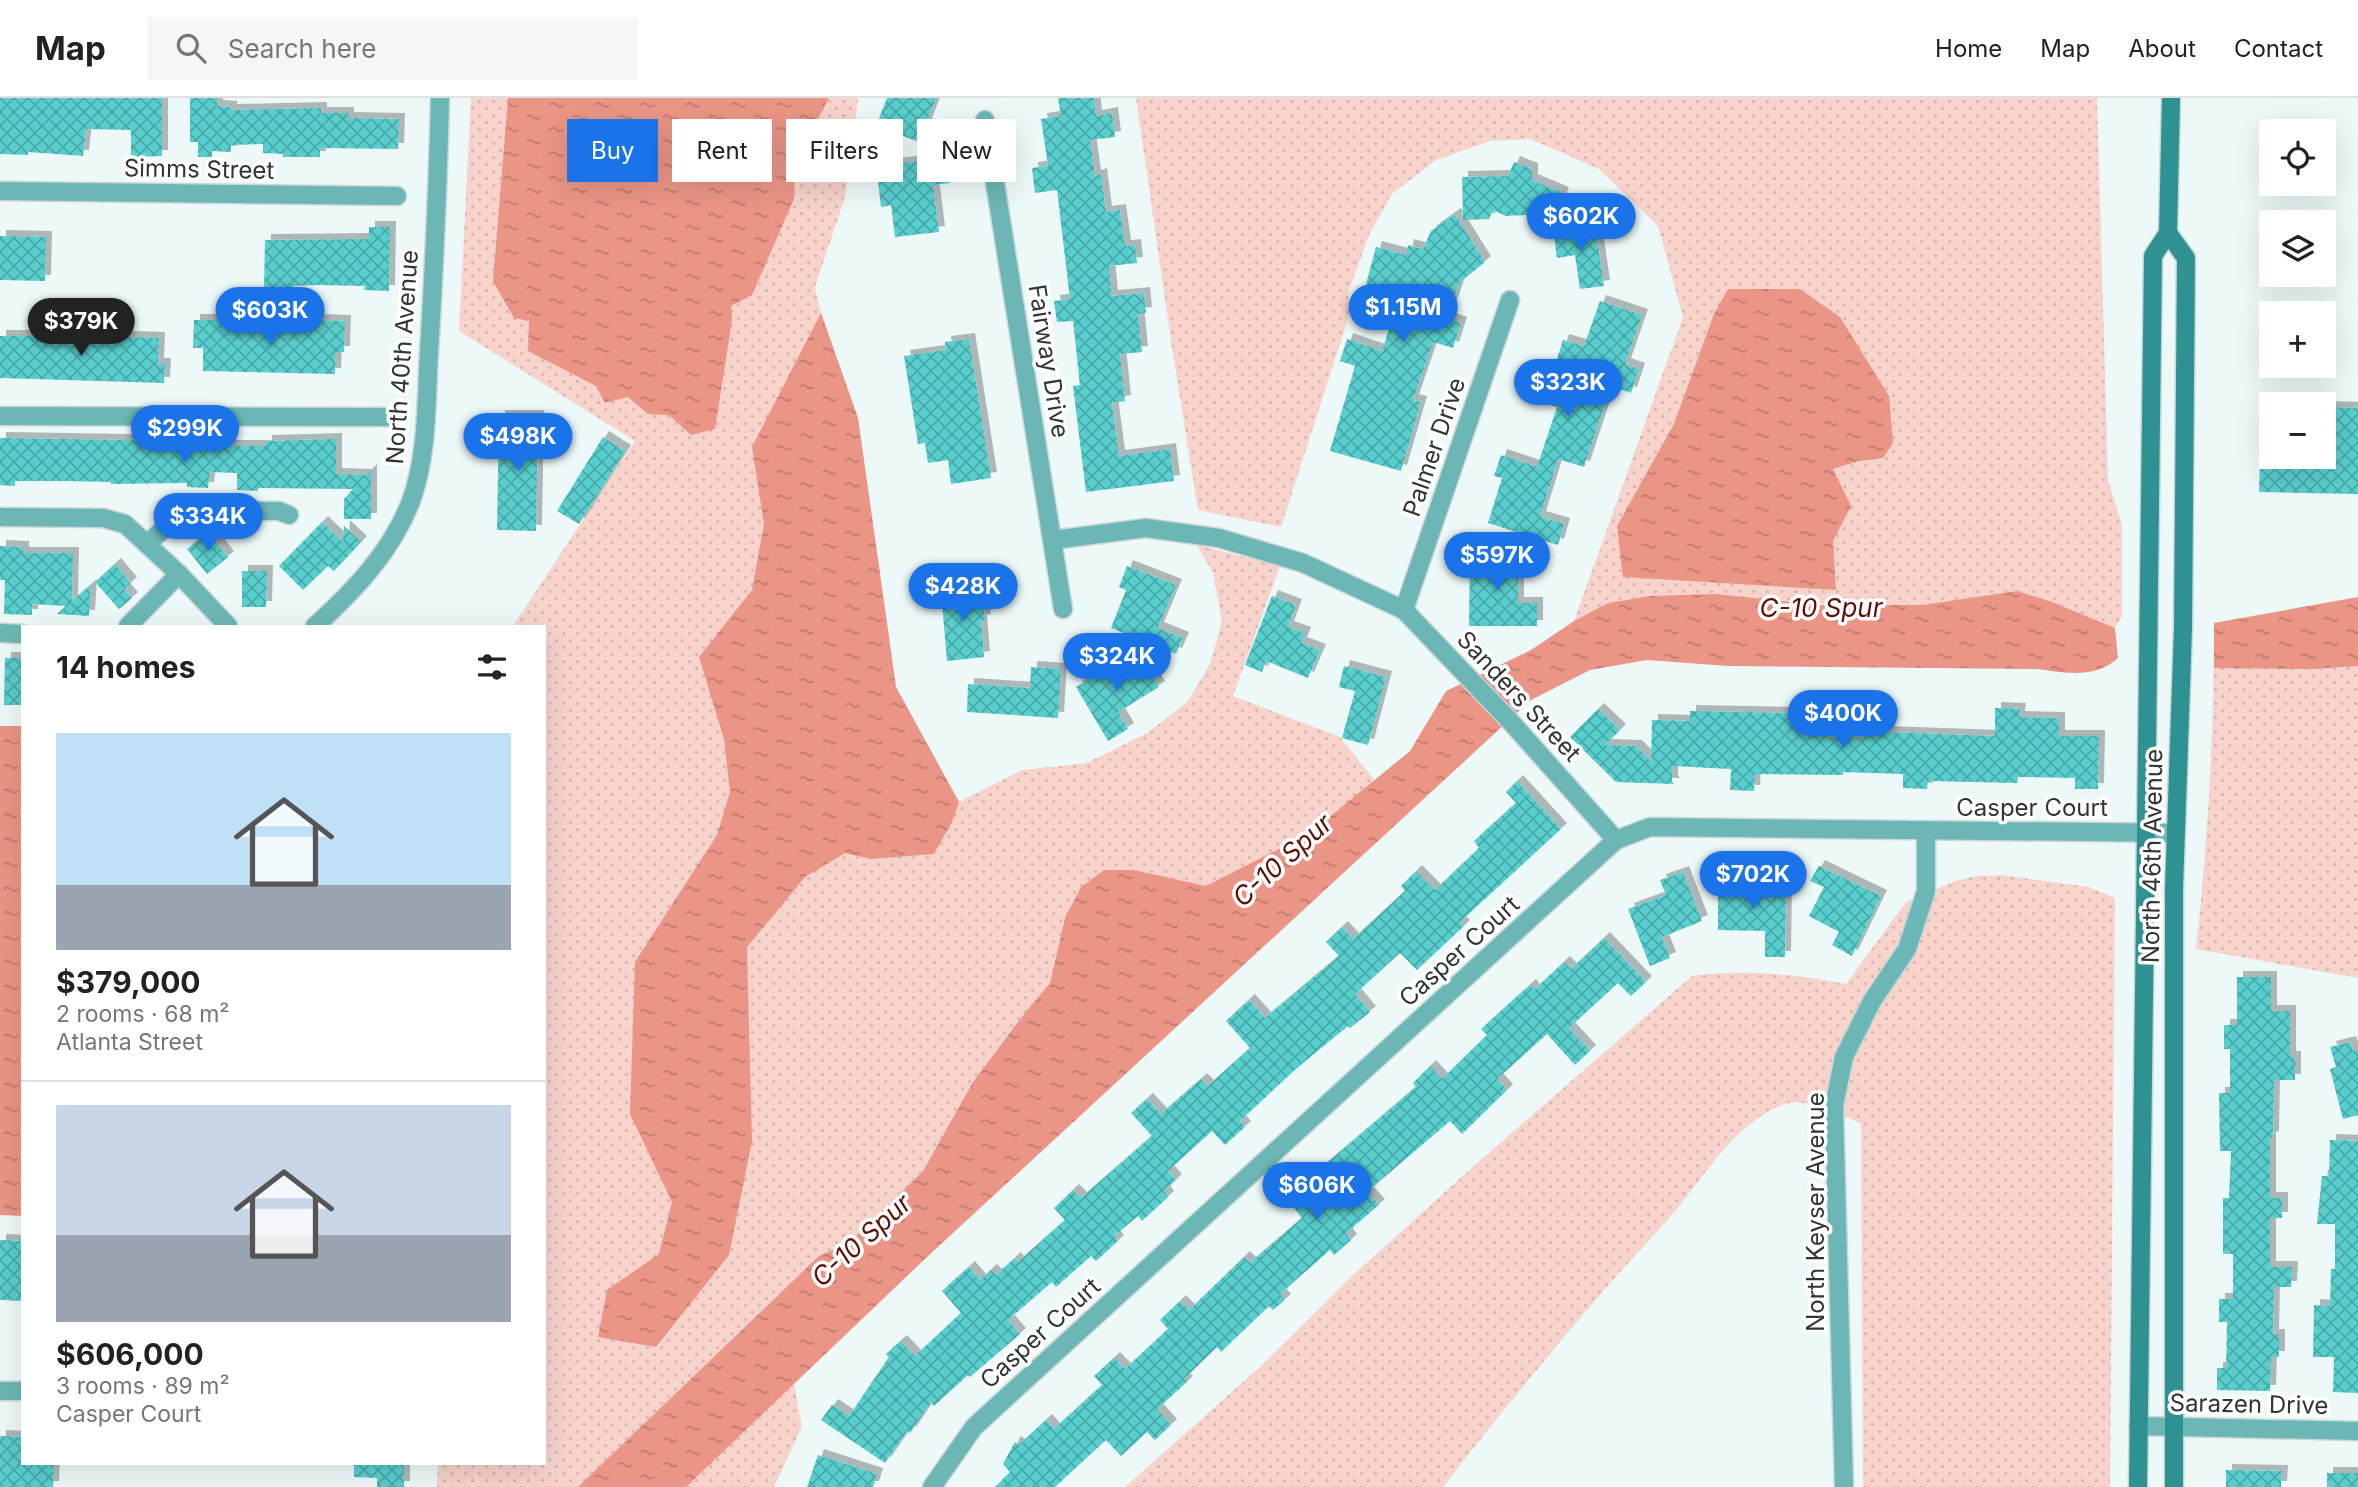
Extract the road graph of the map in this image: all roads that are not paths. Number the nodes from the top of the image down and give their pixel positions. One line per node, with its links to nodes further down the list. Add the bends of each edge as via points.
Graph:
1 (440, 98): 19 (street, North 40th Avenue, via 423,451 411,500 391,542 350,594)
2 (2171, 98): 6 (street, North 46th Avenue)
3 (995, 182): 12 (street, Fairway Drive)
4 (0, 191): 5 (street, Simms Street)
5 (397, 196)
6 (2168, 233): 23 (street, North 46th Avenue, via 2153,256); 24 (street, North 46th Avenue, via 2186,258)
7 (1510, 300): 16 (street, Palmer Drive)
8 (0, 416): 9 (street)
9 (390, 417)
10 (289, 515): 13 (street, via 279,511 201,511 178,516)
11 (0, 517): 13 (street, via 103,518 125,524)
12 (1053, 540): 15 (street, Fairway Drive); 16 (street, Sanders Street, via 1146,528 1219,538 1303,563)
13 (148, 543): 14 (street)
14 (179, 574): 17 (street); 18 (street)
15 (1063, 609)
16 (1404, 610): 25 (street, Sanders Street)
17 (129, 625)
18 (227, 625)
19 (316, 625)
20 (0, 633): 21 (street)
21 (21, 634)
22 (1926, 831): 23 (street, Casper Court); 25 (street, Casper Court, via 1650,827); 32 (street, North Keyser Avenue, via 1926,891 1907,949 1872,1001 1844,1057 1834,1106)
23 (2146, 832): 24 (street, Casper Court); 28 (street, North 46th Avenue)
24 (2176, 833): 29 (street, North 46th Avenue)
25 (1616, 840): 31 (street, Casper Court, via 974,1427)
26 (0, 1391): 27 (street)
27 (21, 1391)
28 (2138, 1426): 29 (street, Sarazen Drive); 33 (street, North 46th Avenue)
29 (2175, 1427): 30 (street, Sarazen Drive); 34 (street, North 46th Avenue)
30 (2358, 1431)
31 (932, 1487)
32 (1844, 1487)
33 (2138, 1487)
34 (2174, 1487)

